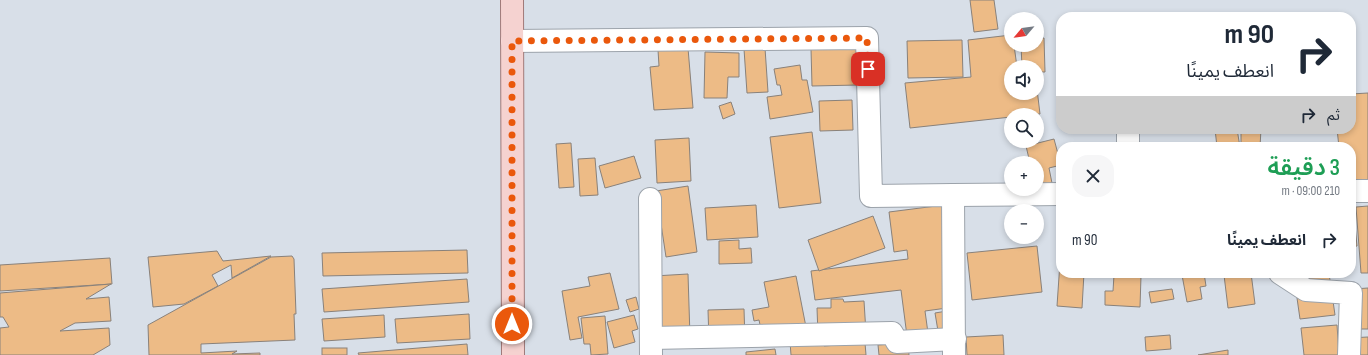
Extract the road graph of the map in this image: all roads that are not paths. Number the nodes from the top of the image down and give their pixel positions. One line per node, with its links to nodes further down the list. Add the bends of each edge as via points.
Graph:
1 (512, 0): 2 (main road)
2 (512, 41): 6 (street, via 867,38 871,196); 11 (main road)
3 (1356, 191): 4 (street)
4 (1368, 191)
5 (1056, 194): 6 (street)
6 (953, 195): 10 (street)
7 (650, 199): 9 (street)
8 (1288, 278): 12 (street, via 1306,290 1351,294)
9 (651, 347): 10 (street, via 892,333 897,342)
10 (954, 347)
11 (513, 355)
12 (1349, 355)

